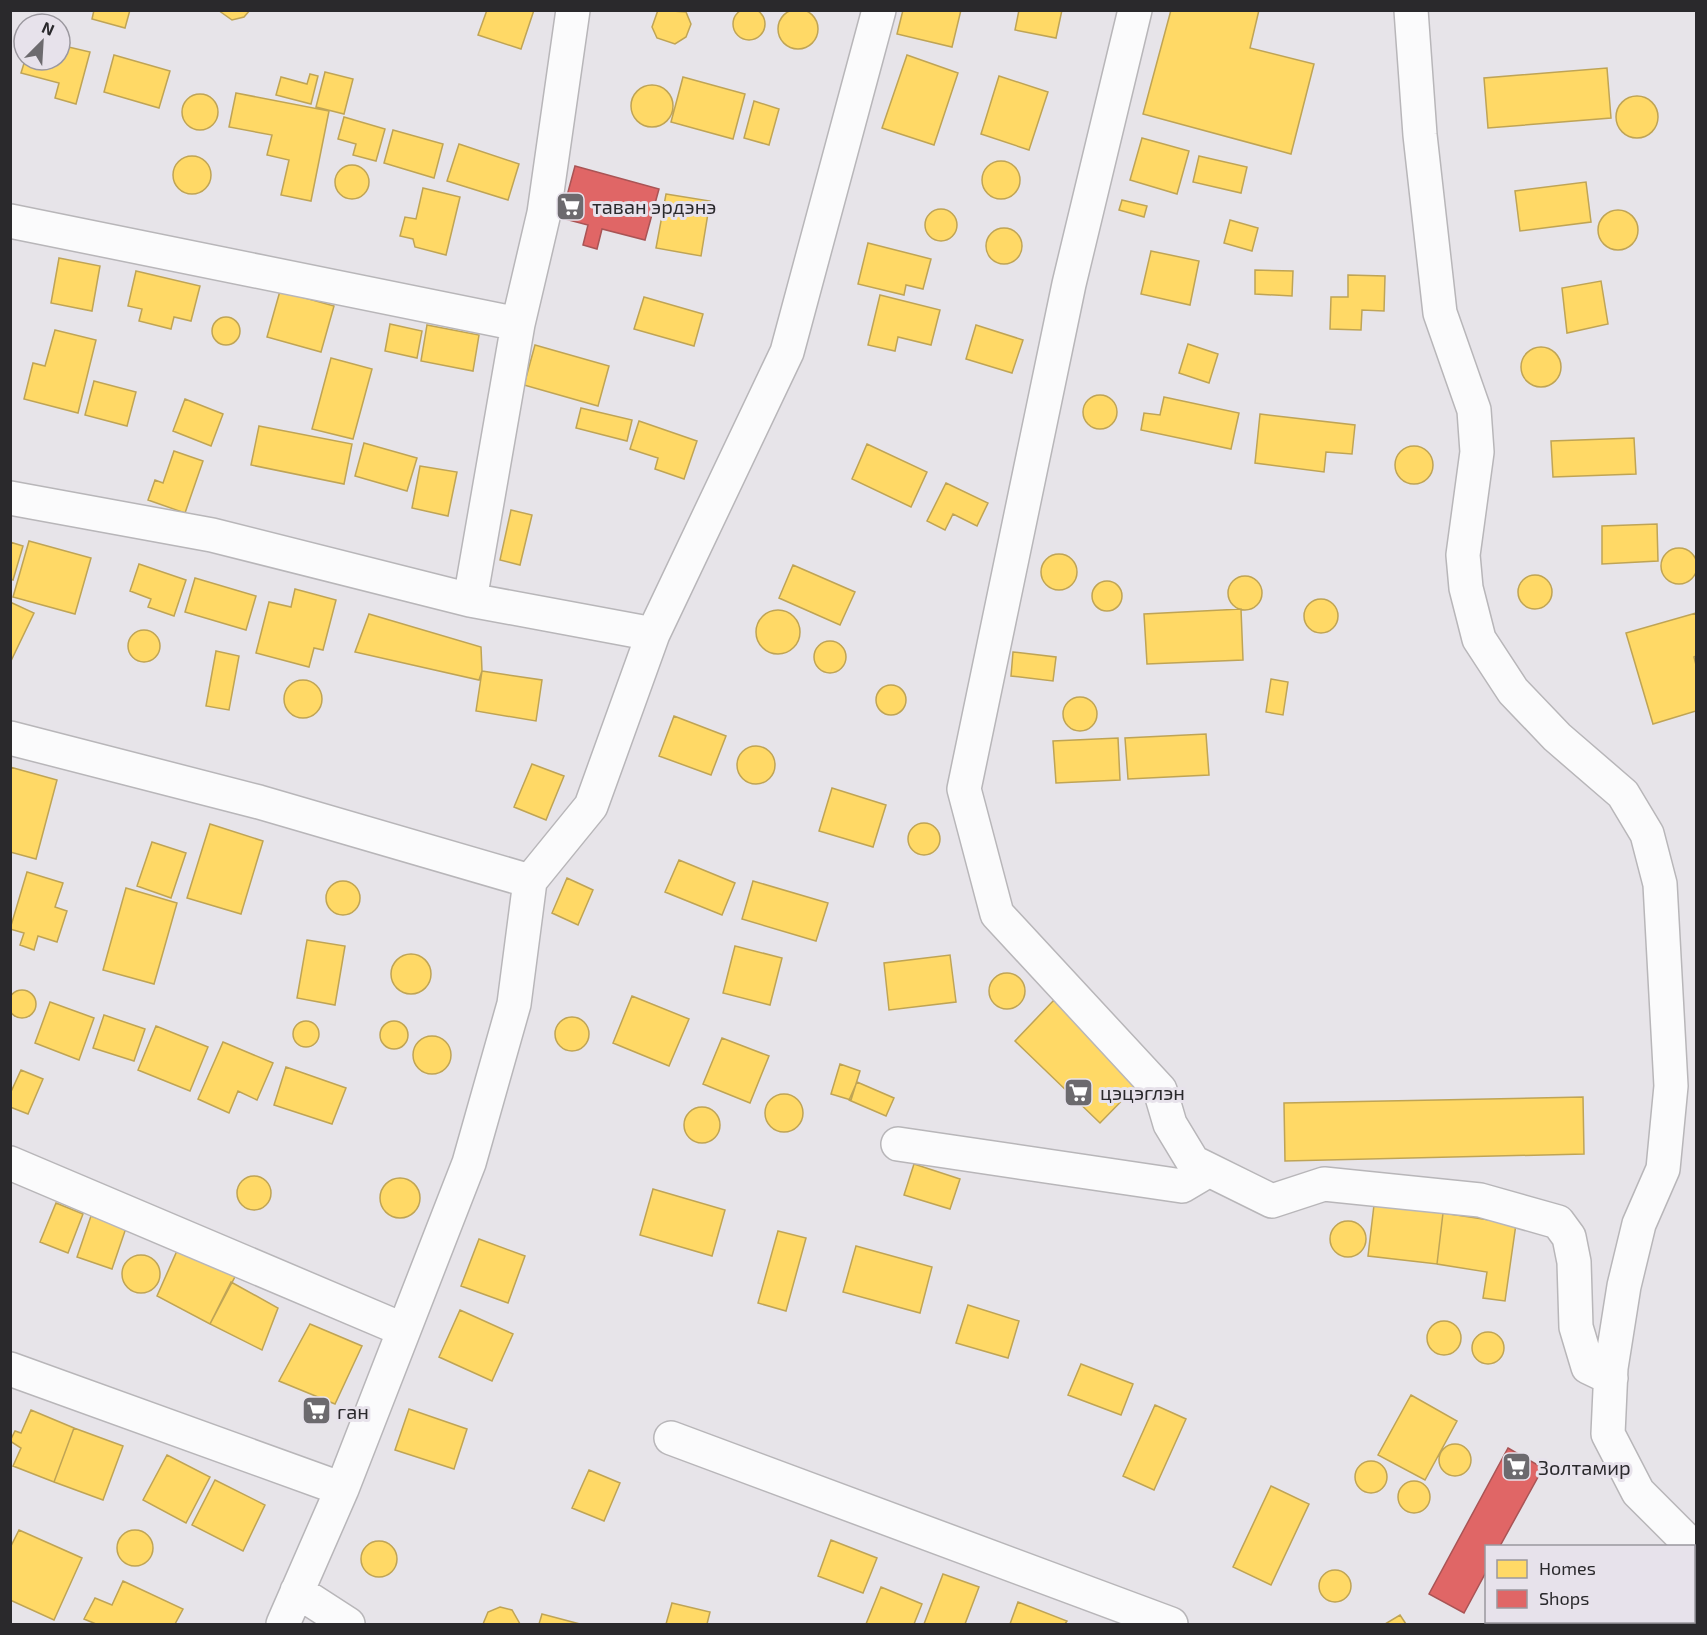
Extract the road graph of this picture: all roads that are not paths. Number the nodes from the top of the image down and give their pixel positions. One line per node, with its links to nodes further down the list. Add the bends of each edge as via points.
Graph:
1 (573, 10): 6 (street, via 544,213)
2 (879, 10): 9 (street, via 787,352)
3 (1135, 10): 14 (street, via 1069,284 964,789 998,914 1160,1090 1170,1124 1193,1162)
4 (1411, 10): 17 (street, via 1440,313 1474,410 1477,452 1463,555 1466,588 1479,639 1513,691 1557,737 1623,794 1647,834 1660,885 1671,1086 1663,1169 1639,1224 1624,1286)
5 (10, 221): 6 (street)
6 (518, 324): 8 (street)
7 (10, 498): 8 (street, via 212,535)
8 (470, 600): 9 (street)
9 (653, 634): 11 (street, via 591,806)
10 (10, 738): 11 (street, via 260,802)
11 (530, 880): 15 (street, via 514,1004 469,1163)
12 (898, 1144): 14 (street, via 1182,1186)
13 (10, 1163): 15 (street)
14 (1209, 1170): 17 (street, via 1272,1201 1324,1184 1480,1200 1558,1222 1569,1237 1574,1262 1576,1327 1588,1367)
15 (404, 1330): 19 (street)
16 (10, 1369): 19 (street)
17 (1611, 1378): 20 (street, via 1608,1434 1638,1492)
18 (671, 1438): 24 (street)
19 (342, 1489): 21 (street)
20 (1691, 1545)
21 (297, 1591): 22 (street); 23 (street)
22 (283, 1624)
23 (348, 1624)
24 (1171, 1624)

